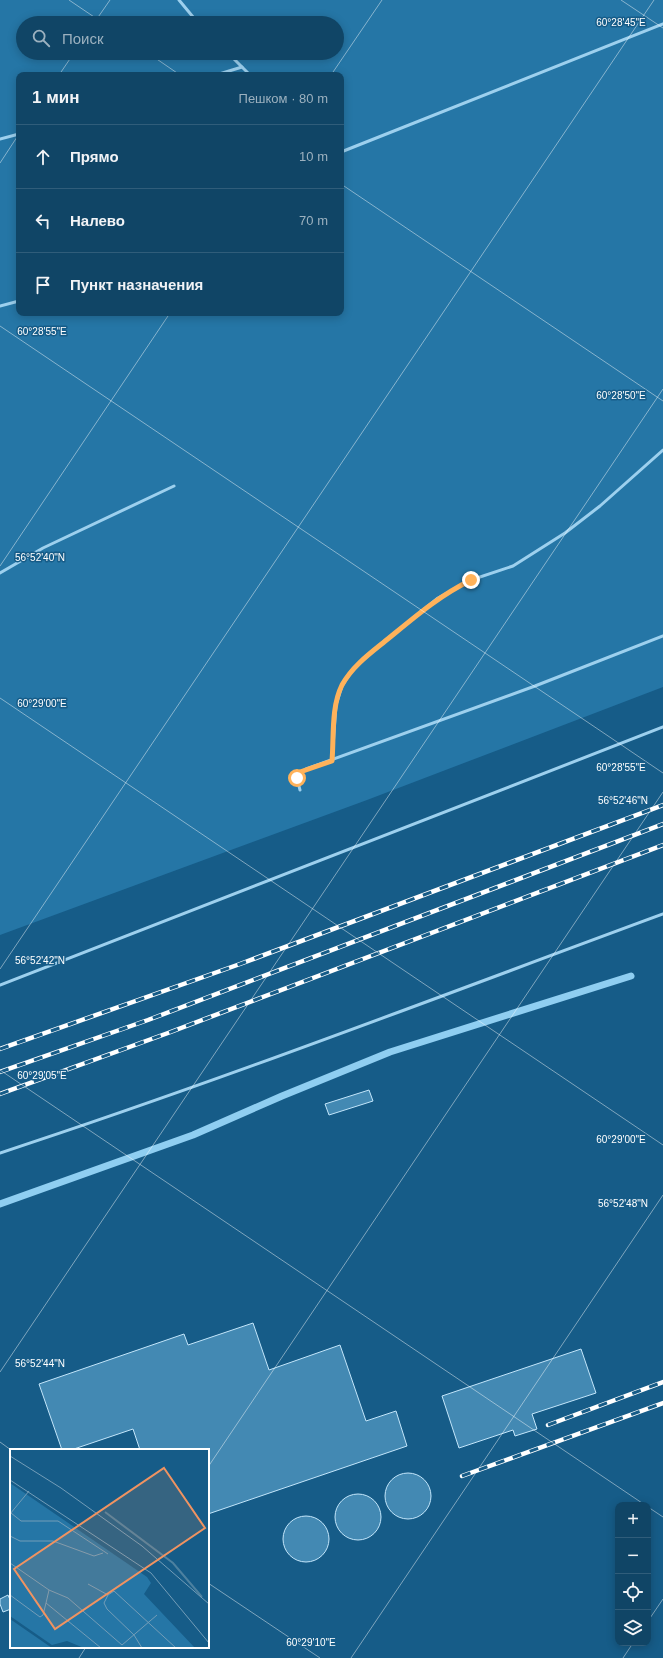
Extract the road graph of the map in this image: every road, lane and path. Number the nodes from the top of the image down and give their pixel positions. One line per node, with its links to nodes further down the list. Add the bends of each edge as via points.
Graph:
1 (179, 0): 2 (lane)
2 (192, 16)
3 (663, 24): 10 (lane)
4 (235, 60): 5 (lane)
5 (242, 67): 6 (lane); 7 (lane)
6 (226, 72)
7 (247, 72)
8 (16, 135): 9 (lane)
9 (0, 139)
10 (344, 151)
11 (16, 302): 12 (lane)
12 (0, 306)
13 (663, 450): 18 (lane, via 566,533 513,566 471,580 438,598 364,658 350,672 340,692 336,705)
14 (174, 486): 15 (lane, via 43,548)
15 (0, 573)
16 (663, 636): 18 (lane)
17 (663, 727): 21 (lane)
18 (332, 761): 19 (lane, via 300,772 297,778)
19 (300, 790)
20 (663, 914): 22 (lane, via 273,1058)
21 (0, 985)
22 (0, 1153)

